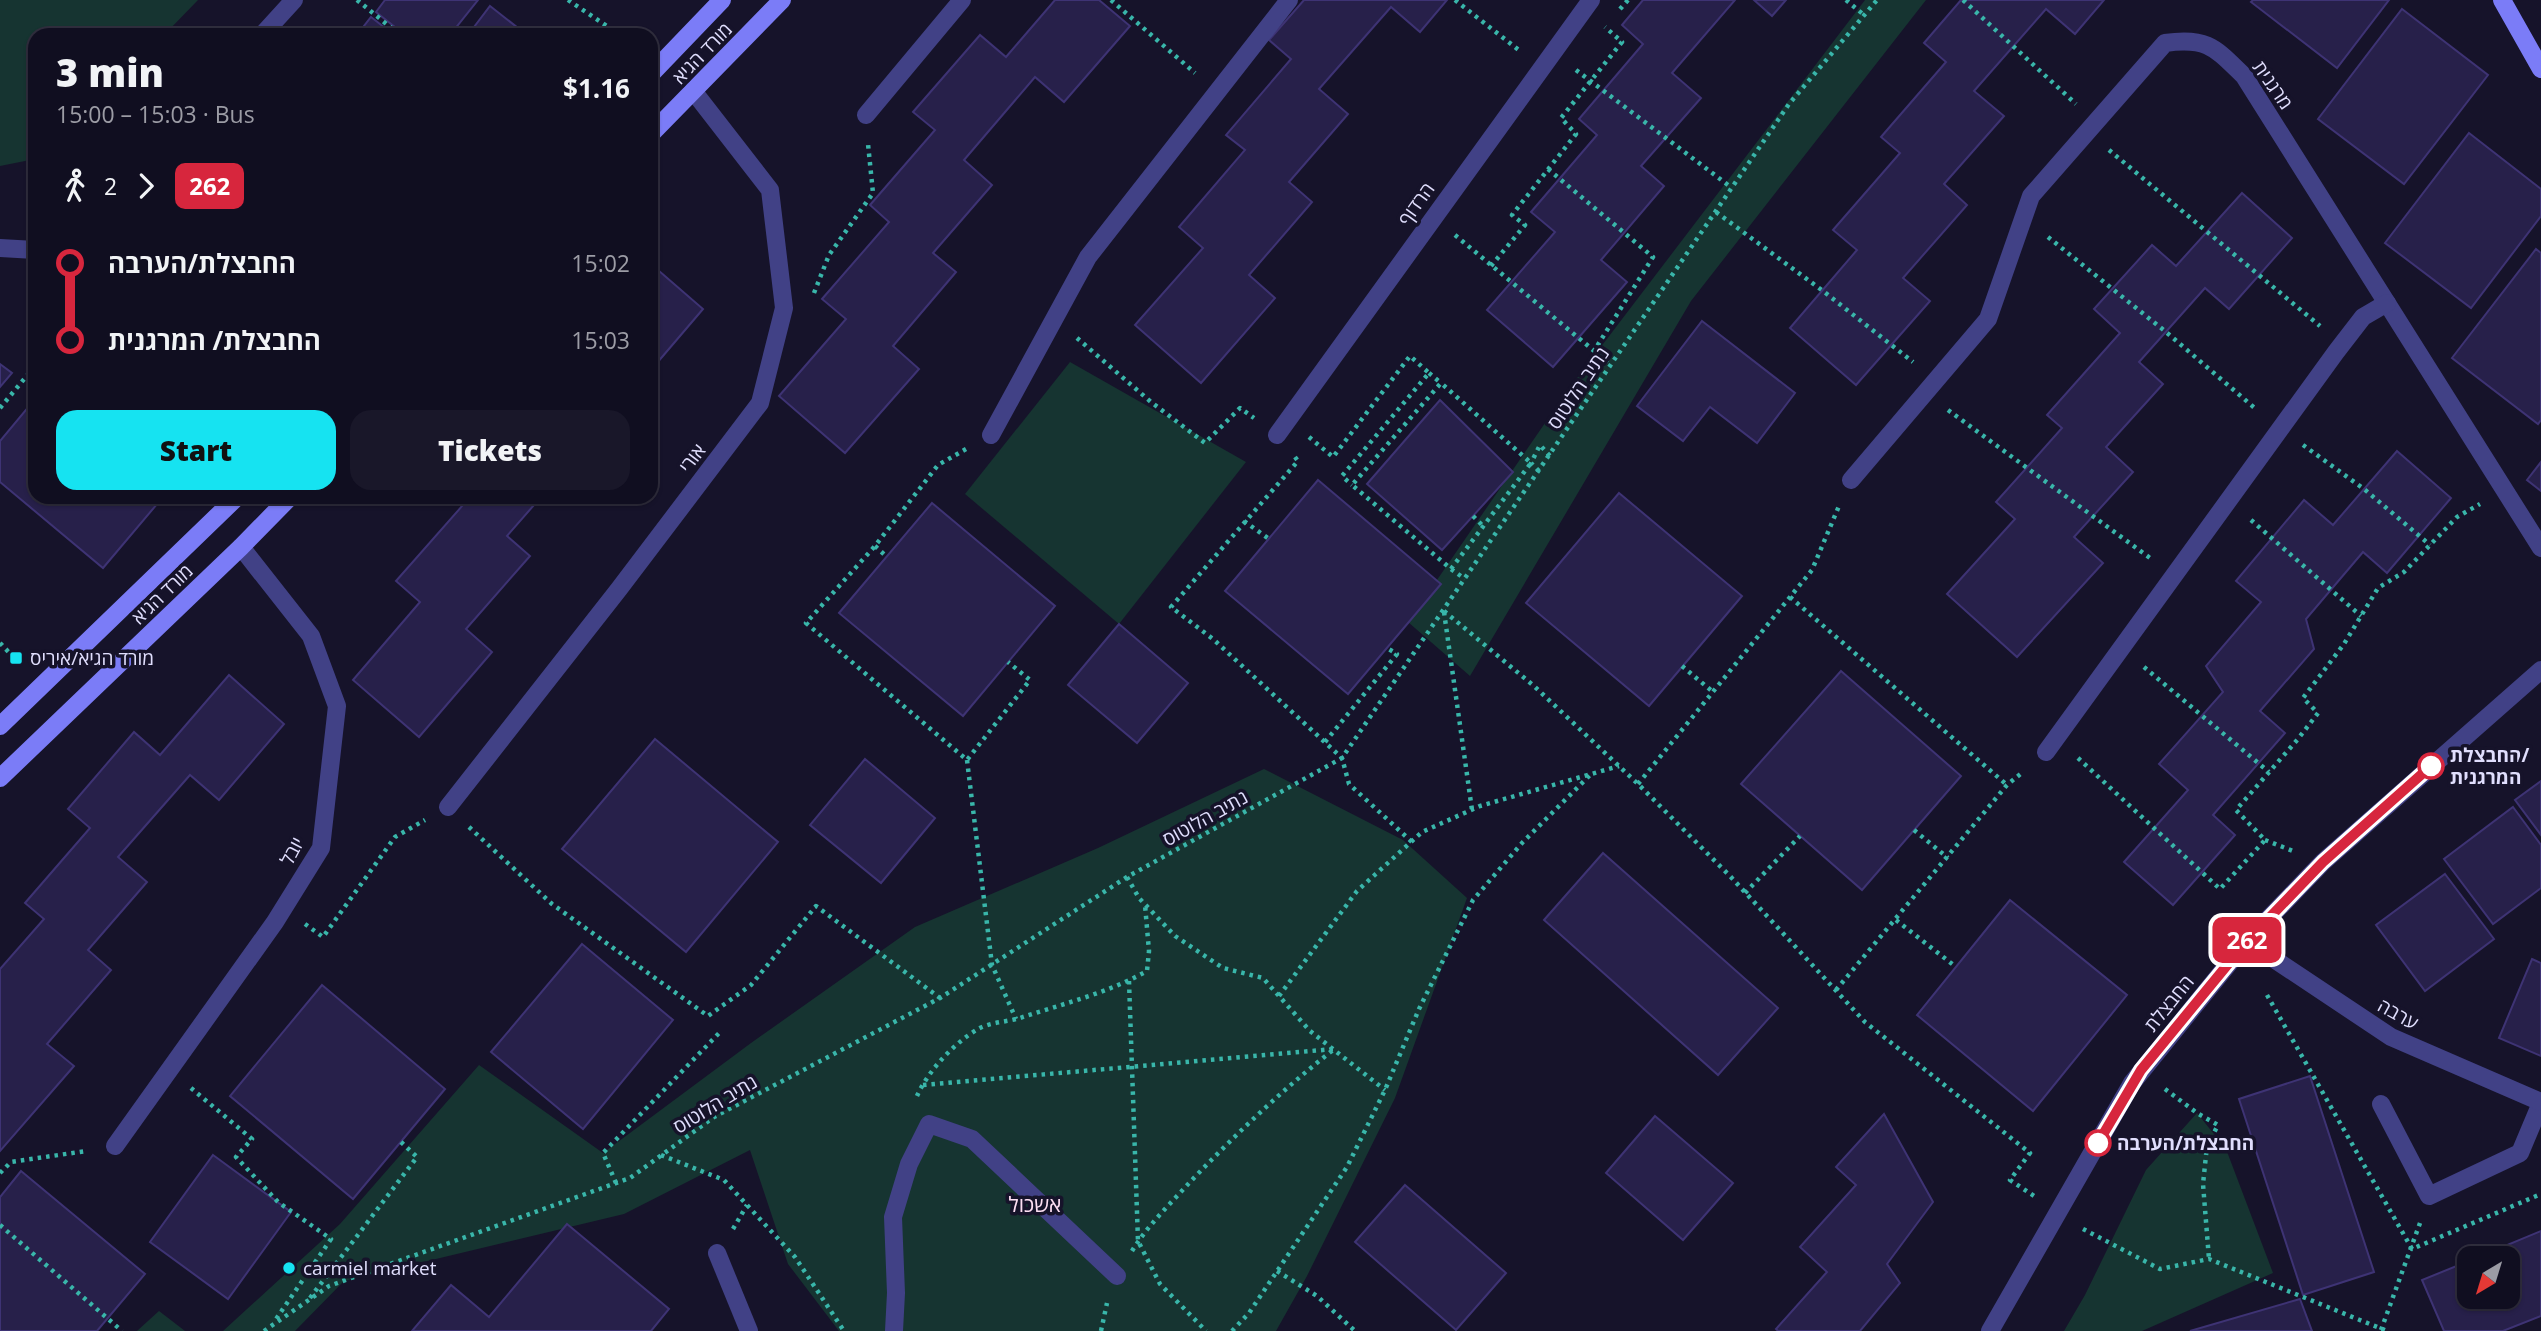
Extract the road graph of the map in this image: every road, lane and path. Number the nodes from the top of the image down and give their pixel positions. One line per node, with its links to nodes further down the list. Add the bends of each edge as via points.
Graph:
1 (295, 0): 17 (street)
2 (357, 0): 18 (path)
3 (568, 0): 19 (path)
4 (722, 0): 20 (street, מורד הגיא)
5 (782, 0): 24 (street, מורד הגיא)
6 (962, 0): 26 (street)
7 (1111, 0): 25 (path)
8 (1289, 0): 25 (street)
9 (1455, 0): 21 (path)
10 (1591, 0): 21 (street, הרדוף)
11 (1628, 0): 23 (path, via 1605,26 1622,41)
12 (1846, 0): 16 (path)
13 (1877, 0): 16 (path, נתיב הלוטוס)
14 (1963, 0): 28 (path)
15 (2502, 0): 22 (street)
16 (1864, 15): 30 (path, נתיב הלוטוס, via 1789,104)
17 (269, 28)
18 (391, 28)
19 (610, 28)
20 (658, 67)
21 (1542, 68): 32 (street, הרדוף)
22 (2541, 69)
23 (1590, 81): 29 (path, via 1561,118 1576,134); 30 (path)
24 (694, 92): 27 (street, מורד הגיא); 94 (street, אורי, via 770,190 784,308 760,403)
25 (1217, 92): 39 (street, via 1088,257)
26 (866, 115): 38 (path, via 873,193 829,255)
27 (658, 127)
28 (2091, 127): 33 (street, מרגנית, via 2031,196); 37 (street, מרגנית, via 2165,43 2191,39 2215,48 2244,76); 40 (path)
29 (1548, 169): 36 (path, via 1512,215 1525,225); 41 (path, via 1653,257)
30 (1732, 188): 31 (path, נתיב הלוטוס)
31 (1716, 212): 42 (path, נתיב הלוטוס); 46 (path, via 1822,291)
32 (1433, 217): 36 (path); 48 (street, הרדוף)
33 (2023, 217): 46 (street, מרגנית, via 1988,319); 49 (path)
34 (0, 248): 35 (street)
35 (28, 250)
36 (1491, 266): 41 (path)
37 (2387, 303): 40 (street, via 2364,317); 59 (street, מרגנית)
38 (810, 304)
39 (1055, 319): 50 (street); 51 (path, via 1205,443 1240,408)
40 (2342, 344): 49 (street)
41 (1594, 351): 42 (path)
42 (1611, 365): 52 (path, נתיב הלוטוס)
43 (1429, 373): 45 (path); 48 (path, via 1410,356 1333,457); 58 (path, via 1342,476)
44 (28, 374): 47 (path)
45 (1441, 383): 54 (path); 58 (path)
46 (1930, 386): 57 (street, מרגנית); 73 (path)
47 (0, 408)
48 (1287, 419): 51 (street, הרדוף)
49 (2280, 429): 60 (street); 67 (path, via 2364,489)
50 (991, 435)
51 (1277, 435)
52 (1549, 456): 54 (path, via 1540,445); 56 (path, נתיב הלוטוס)
53 (1298, 461): 64 (path)
54 (1531, 463): 56 (path); 65 (path)
55 (938, 465): 68 (path)
56 (1539, 471): 74 (path, נתיב הלוטוס)
57 (1851, 480): 75 (path, via 1812,570)
58 (1352, 485): 72 (path)
59 (2503, 487): 67 (path, via 2457,517); 70 (street, מרגנית)
60 (2228, 501): 73 (street); 77 (path)
61 (230, 504): 84 (street, מורד הגיא)
62 (283, 504): 69 (street, מורד הגיא)
63 (1473, 516): 65 (path)
64 (1244, 521): 66 (path); 85 (path, via 1171,607 1213,639)
65 (1483, 526): 72 (path)
66 (1269, 539)
67 (2430, 545): 77 (path, via 2404,572 2378,588)
68 (875, 546): 71 (path); 88 (path, via 806,623)
69 (241, 547): 92 (street, מורד הגיא); 103 (street, יובל, via 312,636 337,706 321,848)
70 (2541, 548)
71 (887, 557)
72 (1451, 569): 74 (path)
73 (2174, 576): 79 (street)
74 (1465, 579): 76 (path, נתיב הלוטוס)
75 (1790, 597): 83 (path); 99 (path, via 2007,785)
76 (1444, 611): 87 (path, נתיב הלוטוס); 89 (path); 95 (path)
77 (2361, 616): 90 (path, via 2303,698 2318,713)
78 (1387, 648): 85 (path, via 1397,654)
79 (2122, 648): 86 (street); 90 (path)
80 (1008, 662): 88 (path, via 1030,680)
81 (1682, 666): 83 (path)
82 (2541, 670): 105 (street, החבצלת, via 2323,862)
83 (1713, 692): 93 (path)
84 (0, 726)
85 (1325, 742): 87 (path)
86 (2051, 745): 90 (path, via 2220,889 2264,840 2236,810)
87 (1342, 758): 98 (path, via 1349,784); 100 (path, נתיב הלוטוס)
88 (967, 760): 106 (path)
89 (1620, 766): 91 (path); 93 (path)
90 (2269, 772)
91 (1591, 774): 95 (path); 120 (path, via 1473,900)
92 (0, 778)
93 (1639, 784): 101 (path)
94 (448, 807): 103 (path, via 395,837 323,937); 111 (path, via 552,904 709,1016 751,985 816,906)
95 (1472, 810): 98 (path, via 1422,832)
96 (1914, 830): 99 (path)
97 (1800, 836): 101 (path)
98 (1412, 842): 110 (path, via 1357,891)
99 (1948, 858): 104 (path)
100 (1127, 877): 102 (path); 106 (path, נתיב הלוטוס)
101 (1745, 893): 109 (path)
102 (1145, 905): 108 (path, via 1147,971); 110 (path, via 1175,936 1223,968 1263,978)
103 (284, 908): 117 (street, יובל)
104 (1896, 920): 107 (path); 109 (path)
105 (2247, 941): 118 (street, החבצלת); 121 (street, ערבה, via 2391,1037)
106 (992, 965): 111 (path, נתיב הלוטוס); 112 (path)
107 (1956, 967)
108 (1129, 981): 112 (path); 116 (path)
109 (1836, 990): 128 (path, via 1865,1022 2030,1153 2010,1180)
110 (1279, 996): 114 (path, via 1310,1031)
111 (940, 998): 125 (path, נתיב הלוטוס, via 714,1117)
112 (1016, 1019): 115 (path, via 980,1028)
113 (722, 1030): 127 (path, via 603,1153)
114 (1334, 1049): 116 (path); 120 (path); 132 (path, via 1283,1090 1217,1154)
115 (948, 1054)
116 (1133, 1067): 119 (path); 132 (path)
117 (169, 1070): 124 (street, יובל); 138 (path, via 252,1139 236,1157 278,1202 331,1240)
118 (2141, 1070): 134 (path, via 2218,1125 2207,1146 2203,1184); 149 (street, החבצלת)
119 (922, 1085)
120 (1385, 1090): 135 (path, via 1347,1167)
121 (2541, 1102): 129 (street, ערבה, via 2520,1153)
122 (2381, 1104): 129 (street)
123 (401, 1142): 137 (path, via 417,1157)
124 (115, 1146): 126 (path, via 11,1162)
125 (661, 1155): 127 (path, נתיב הלוטוס); 143 (path, via 724,1180 796,1257)
126 (0, 1173)
127 (616, 1183): 137 (path, נתיב הלוטוס, via 329,1286)
128 (2034, 1196)
129 (2429, 1196): 139 (path)
130 (0, 1225): 140 (path)
131 (2081, 1228): 134 (path, via 2160,1269)
132 (1138, 1241): 136 (path); 146 (path, via 1160,1284)
133 (718, 1253): 142 (street)
134 (2209, 1259): 139 (path)
135 (1277, 1271): 147 (path); 148 (path, via 1317,1296)
136 (1117, 1276): 144 (street, via 972,1139 929,1124 909,1164 893,1217); 145 (path)
137 (307, 1301): 138 (path, נתיב הלוטוס)
138 (271, 1326): 141 (path, נתיב הלוטוס)
139 (2383, 1330)
140 (122, 1331)
141 (264, 1331)
142 (749, 1331)
143 (844, 1331)
144 (894, 1331)
145 (1101, 1331)
146 (1206, 1331)
147 (1232, 1331)
148 (1355, 1331)
149 (1990, 1331)

